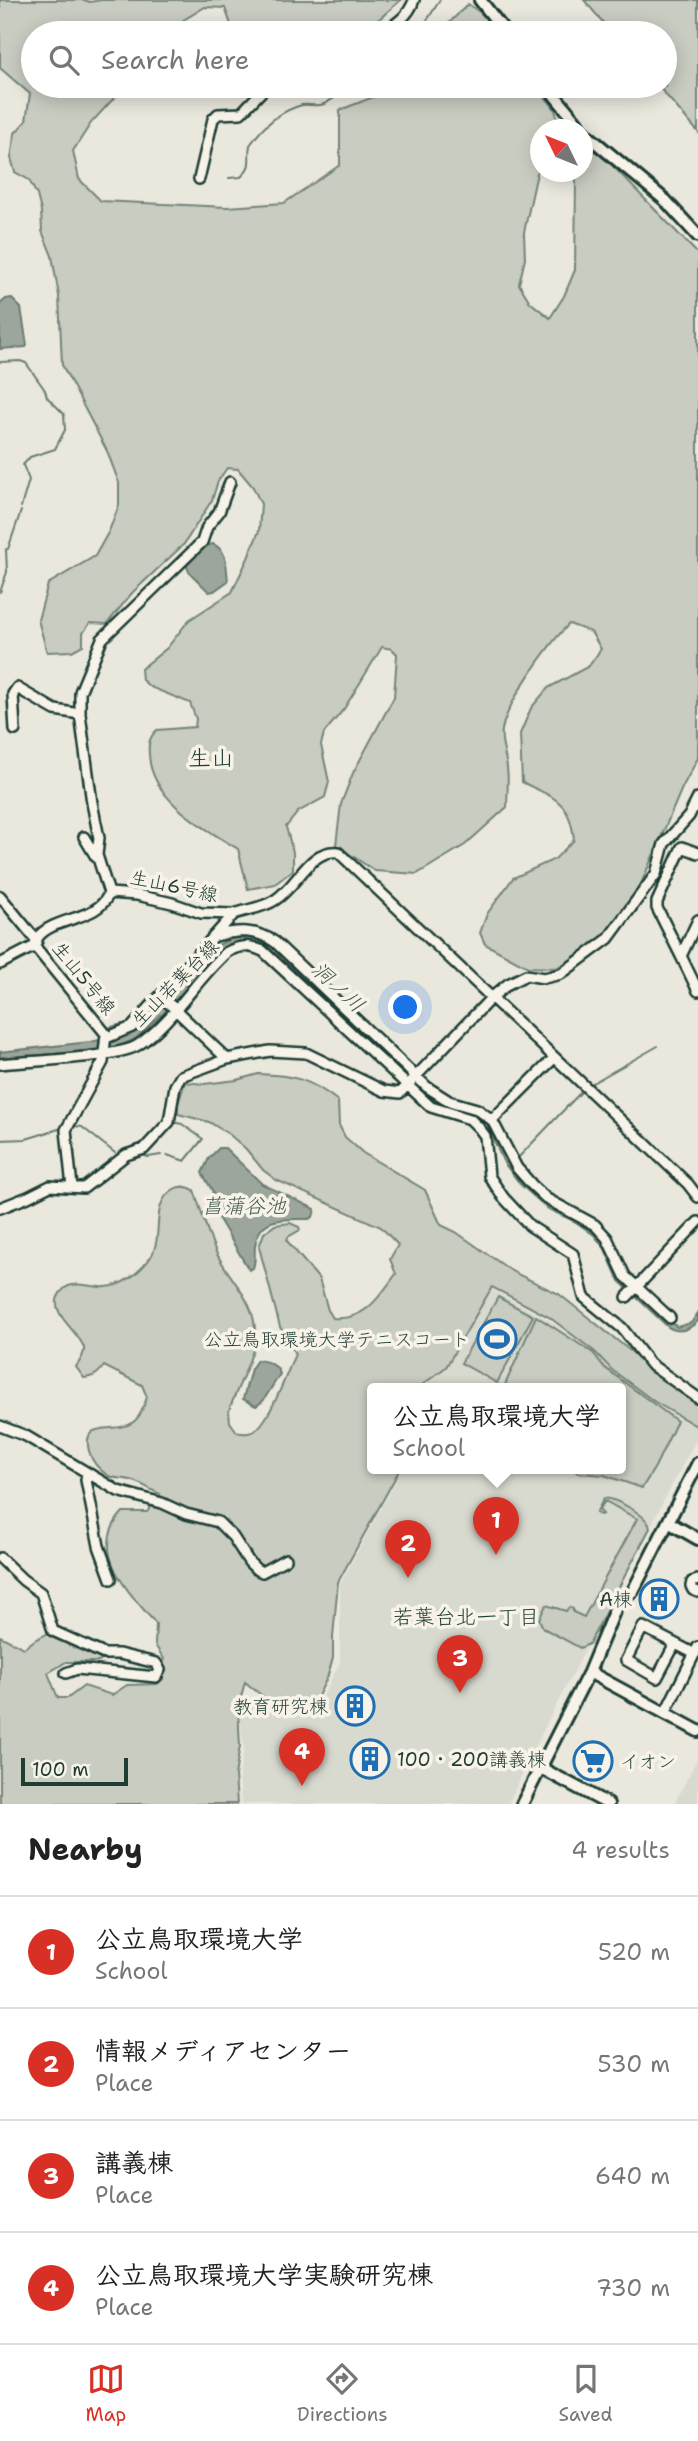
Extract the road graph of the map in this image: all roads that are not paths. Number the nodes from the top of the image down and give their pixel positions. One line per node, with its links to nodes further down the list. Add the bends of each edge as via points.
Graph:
1 (414, 0): 3 (street)
2 (480, 0): 4 (street)
3 (400, 21)
4 (497, 21)
5 (255, 98): 7 (street, via 241,113 218,114 213,120)
6 (557, 98): 8 (street, via 587,135 665,200)
7 (199, 178)
8 (698, 236)
9 (230, 482): 10 (street, via 202,542 102,639 82,683)
10 (80, 714): 11 (street, via 55,710 17,688 13,694); 15 (street, via 98,824)
11 (15, 730)
12 (698, 798): 26 (street, via 664,844 656,874 608,939 561,974 544,978 526,975)
13 (84, 836): 15 (street)
14 (698, 853): 22 (street, via 682,847 657,902)
15 (98, 858): 16 (street)
16 (109, 893): 18 (street, 生山6号線, via 155,899 201,913); 21 (street, 生山6号線, via 103,904 38,937)
17 (0, 896): 21 (street)
18 (234, 914): 20 (street, 生山6号線); 26 (street, via 273,901 291,888 315,858 338,852)
19 (698, 920): 22 (street)
20 (216, 936): 25 (street, 生山6号線); 33 (street, via 250,930 264,934)
21 (35, 944): 23 (street, 生山5号線); 28 (street, 生山5号線)
22 (681, 956): 24 (street)
23 (0, 964)
24 (698, 990)
25 (161, 996): 27 (street); 28 (street, 生山6号線, via 132,1027)
26 (491, 999): 30 (street); 33 (street)
27 (175, 1009): 29 (street, 生山若葉台線, via 137,1046); 31 (street); 34 (street, 生山若葉台線, via 227,952 255,948)
28 (106, 1038): 29 (street, 生山5号線)
29 (105, 1054): 32 (street, 生山若葉台線); 36 (street, 生山5号線, via 66,1130)
30 (554, 1058): 35 (street); 37 (street)
31 (227, 1059): 34 (street, via 270,1052 306,1053 384,1091 400,1093); 36 (street, via 181,1076 169,1122 144,1149 126,1155 84,1188)
32 (0, 1064)
33 (417, 1077): 34 (street); 35 (street, via 436,1094 477,1109)
34 (408, 1086): 43 (street, via 431,1107 470,1119 479,1128 485,1136 489,1176 530,1226 573,1254 584,1297 622,1328 650,1364)
35 (492, 1120): 40 (street, via 517,1168 547,1199 595,1225 607,1238 625,1276)
36 (72, 1187): 38 (street, via 50,1186)
37 (698, 1197)
38 (0, 1208)
39 (698, 1222): 40 (street)
40 (637, 1287): 41 (street); 42 (street)
41 (627, 1297)
42 (670, 1318)
43 (698, 1398)
44 (0, 1426): 45 (street)
45 (15, 1432): 46 (street); 48 (street)
46 (0, 1437)
47 (698, 1463): 49 (street)
48 (87, 1473): 52 (street, via 118,1491 218,1522 262,1572); 53 (street, via 99,1546)
49 (668, 1522): 50 (street); 58 (street, via 633,1591 618,1602)
50 (698, 1539)
51 (0, 1558): 59 (street, via 41,1593 53,1632 110,1656 156,1663 160,1670 156,1677 77,1669)
52 (286, 1559)
53 (111, 1579)
54 (698, 1580): 55 (street, via 691,1586)
55 (698, 1592)
56 (676, 1644): 56 (street, via 643,1627 626,1660 657,1678); 57 (street)
57 (697, 1651): 60 (street)
58 (589, 1672): 60 (street); 62 (street)
59 (66, 1673)
60 (665, 1713): 61 (street)
61 (698, 1731)
62 (539, 1767): 63 (street); 64 (street)
63 (522, 1804)
64 (608, 1804)

